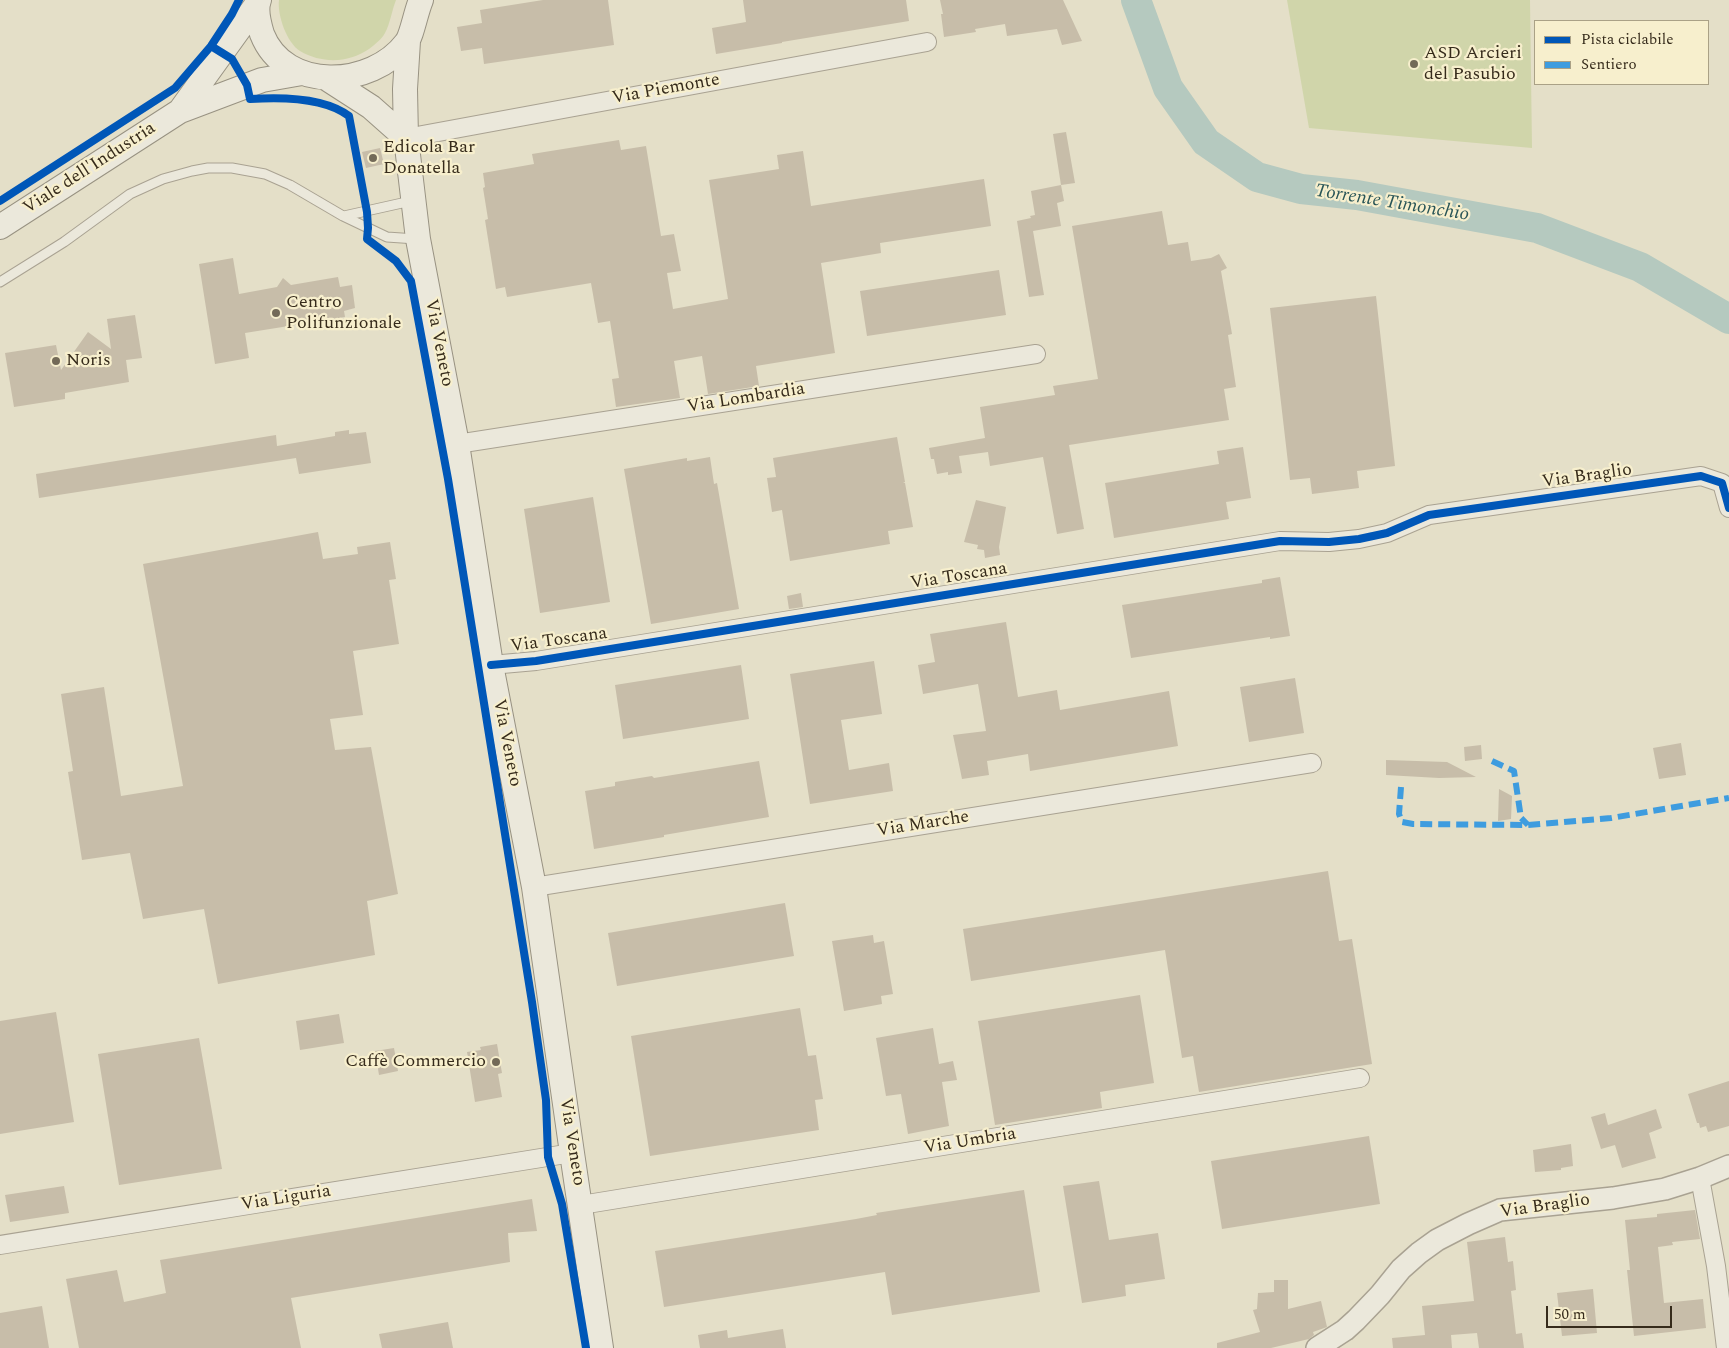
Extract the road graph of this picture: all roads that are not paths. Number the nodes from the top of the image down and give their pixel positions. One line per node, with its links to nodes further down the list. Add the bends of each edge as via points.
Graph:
1 (421, 0): 3 (main road, Viale dell'Industria)
2 (258, 2): 5 (main road, Viale dell'Industria, via 261,30 268,46 280,60); 7 (main road, Viale dell'Industria)
3 (408, 41): 6 (main road, Viale dell'Industria, via 391,58 374,68 353,75); 8 (main road, Via Veneto)
4 (927, 42): 8 (street, Via Piemonte)
5 (302, 73): 6 (main road, Viale dell'Industria); 7 (main road, Viale dell'Industria, via 262,80)
6 (326, 78): 8 (main road)
7 (180, 111): 11 (main road, Viale dell'Industria)
8 (406, 138): 9 (main road, Via Veneto)
9 (413, 201): 10 (lane); 12 (main road, Via Veneto)
10 (343, 216): 12 (lane, via 387,237); 13 (lane, via 290,184 264,174 232,168 208,168 176,174 119,201 83,229)
11 (0, 227)
12 (418, 239): 15 (main road, Via Veneto)
13 (0, 282)
14 (1036, 354): 15 (street, Via Lombardia)
15 (457, 444): 18 (main road, Via Veneto)
16 (1729, 508): 17 (street, Via Braglio, via 1722,483 1701,476)
17 (1429, 515): 18 (street, Via Toscana, via 1387,533 1359,539 1280,541 536,661)
18 (491, 665): 20 (main road, Via Veneto)
19 (1312, 763): 20 (street, Via Marche)
20 (534, 887): 22 (main road, Via Veneto)
21 (1360, 1078): 25 (street, Via Umbria)
22 (572, 1154): 25 (main road, Via Veneto); 26 (street, Via Liguria)
23 (1729, 1166): 24 (street, Via Braglio)
24 (1700, 1178): 28 (street, Via Braglio, via 1664,1189 1613,1198 1500,1210 1468,1224 1419,1253 1356,1320); 29 (street, via 1716,1266)
25 (581, 1205): 27 (main road, Via Veneto)
26 (0, 1245)
27 (601, 1348)
28 (1317, 1348)
29 (1726, 1348)

